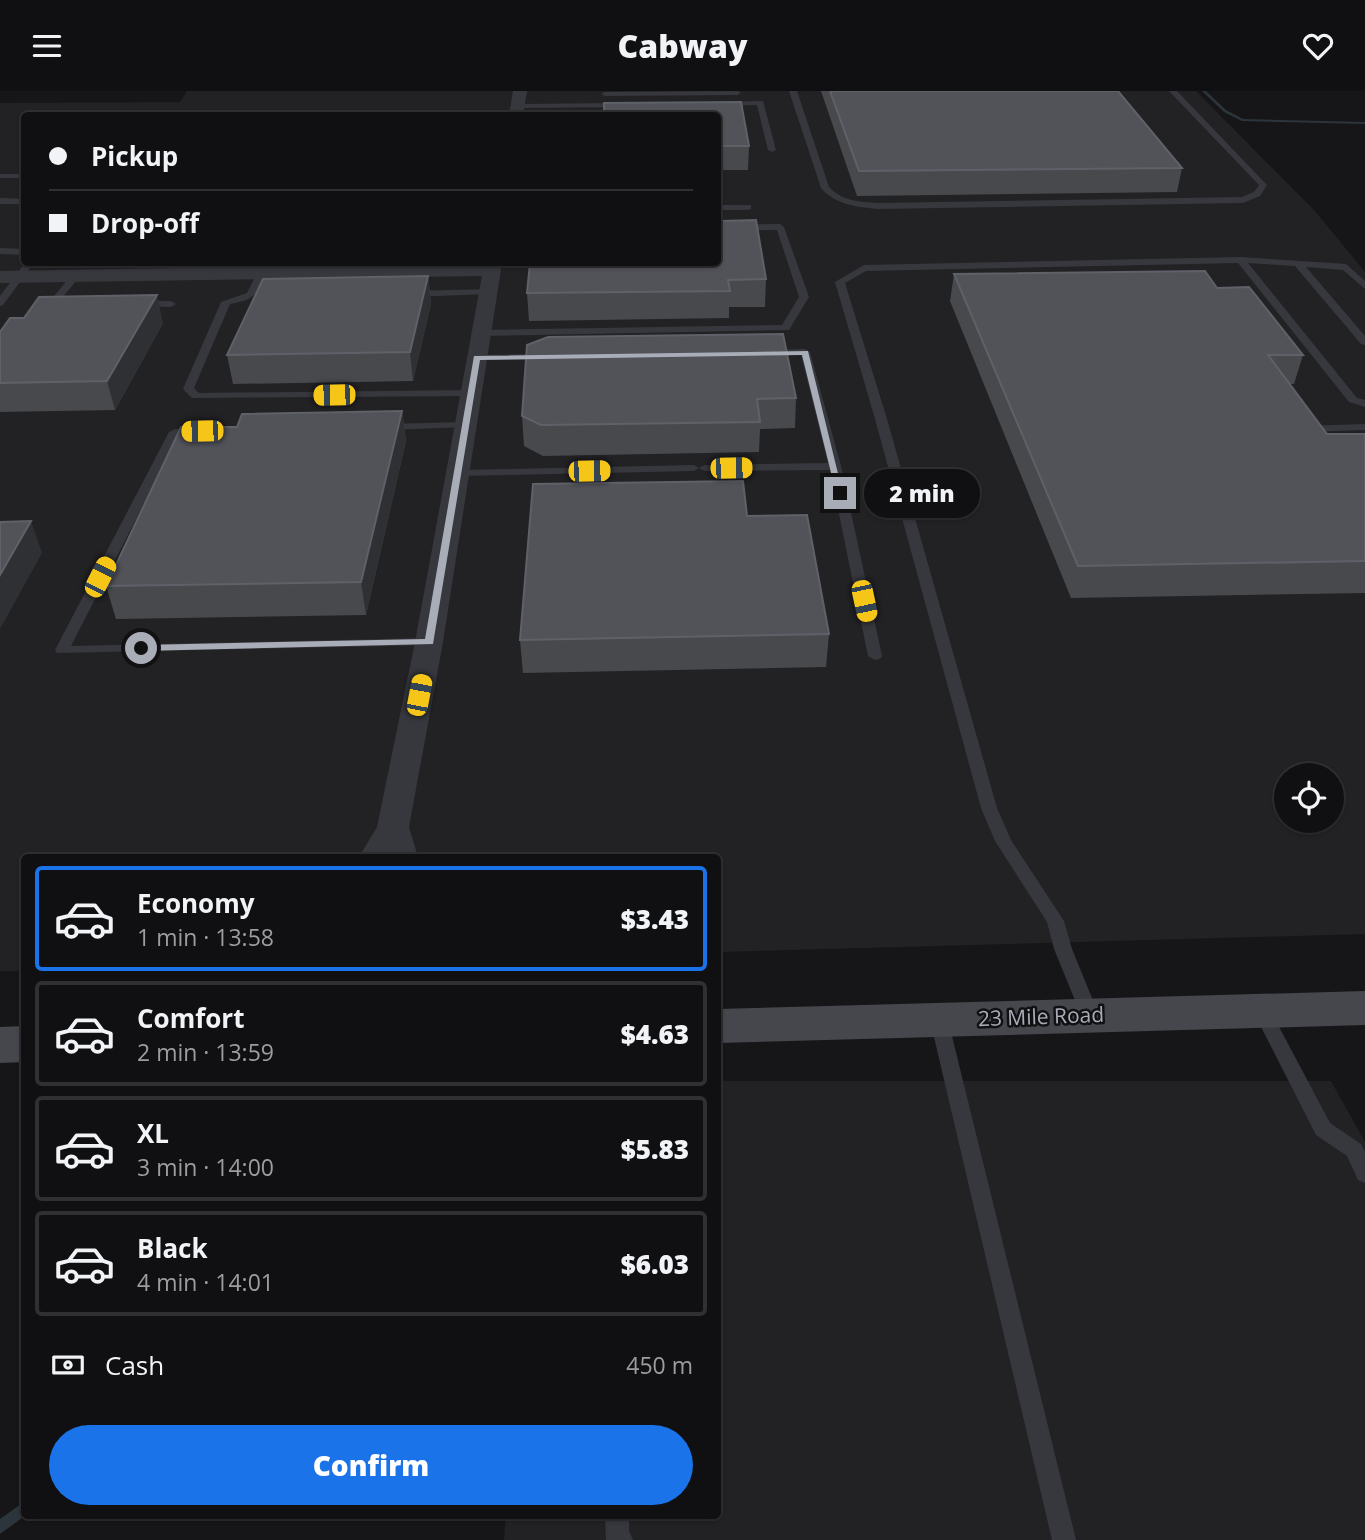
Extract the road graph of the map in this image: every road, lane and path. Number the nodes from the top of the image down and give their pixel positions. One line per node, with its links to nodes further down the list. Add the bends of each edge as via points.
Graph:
1 (793, 91): 2 (lane, via 825,188 832,197 853,204 1217,201 1243,200 1256,194 1263,185)
2 (1173, 91)
3 (746, 93): 4 (lane)
4 (598, 94)
5 (572, 95): 9 (lane)
6 (518, 104): 8 (lane)
7 (708, 104): 12 (lane, via 761,103)
8 (558, 105): 9 (lane); 11 (lane)
9 (571, 105): 10 (lane)
10 (632, 105)
11 (557, 112)
12 (772, 149)
13 (0, 176): 14 (lane)
14 (21, 176)
15 (0, 201): 16 (lane)
16 (21, 201)
17 (721, 208): 18 (lane)
18 (748, 208)
19 (721, 228): 39 (lane, via 780,227 804,297 785,328)
20 (0, 251): 21 (lane)
21 (21, 252)
22 (1241, 260): 23 (lane); 45 (lane, via 1353,400); 60 (lane, via 864,268 840,282 989,808 1003,841 1055,921)
23 (1298, 264): 29 (lane, via 1346,267); 40 (lane)
24 (239, 268): 26 (street); 27 (street)
25 (16, 272): 27 (street); 33 (lane)
26 (262, 273): 28 (street); 31 (lane)
27 (75, 275): 36 (lane)
28 (491, 275): 30 (lane); 39 (street)
29 (1365, 286)
30 (395, 294)
31 (249, 298): 32 (lane); 44 (lane, via 226,302 188,389 196,396)
32 (262, 298)
33 (2, 299)
34 (171, 303): 35 (lane)
35 (131, 304)
36 (52, 305): 37 (lane); 38 (lane)
37 (65, 305)
38 (36, 322)
39 (481, 333): 43 (street)
40 (1365, 342)
41 (750, 353): 51 (lane, via 805,352)
42 (559, 356): 43 (lane)
43 (477, 358): 44 (street)
44 (471, 393): 46 (street)
45 (1365, 404)
46 (466, 425): 48 (lane); 52 (street)
47 (1365, 427): 49 (lane)
48 (369, 428)
49 (1304, 429)
50 (217, 431): 53 (lane, via 175,432 62,650)
51 (835, 465): 52 (lane); 54 (lane)
52 (458, 473): 53 (street)
53 (429, 642): 55 (street)
54 (875, 656)
55 (393, 827): 56 (street); 57 (street)
56 (377, 854)
57 (401, 854)
58 (1365, 1009): 59 (main road, 23 Mile Road)
59 (1262, 1011): 60 (main road, 23 Mile Road); 65 (lane, via 1322,1129 1354,1150)
60 (1090, 1015): 61 (main road, 23 Mile Road)
61 (939, 1020): 62 (main road, 23 Mile Road); 68 (lane)
62 (721, 1026)
63 (21, 1044): 64 (main road)
64 (0, 1045)
65 (1365, 1174)
66 (617, 1519): 67 (lane)
67 (621, 1540)
68 (1065, 1540)

